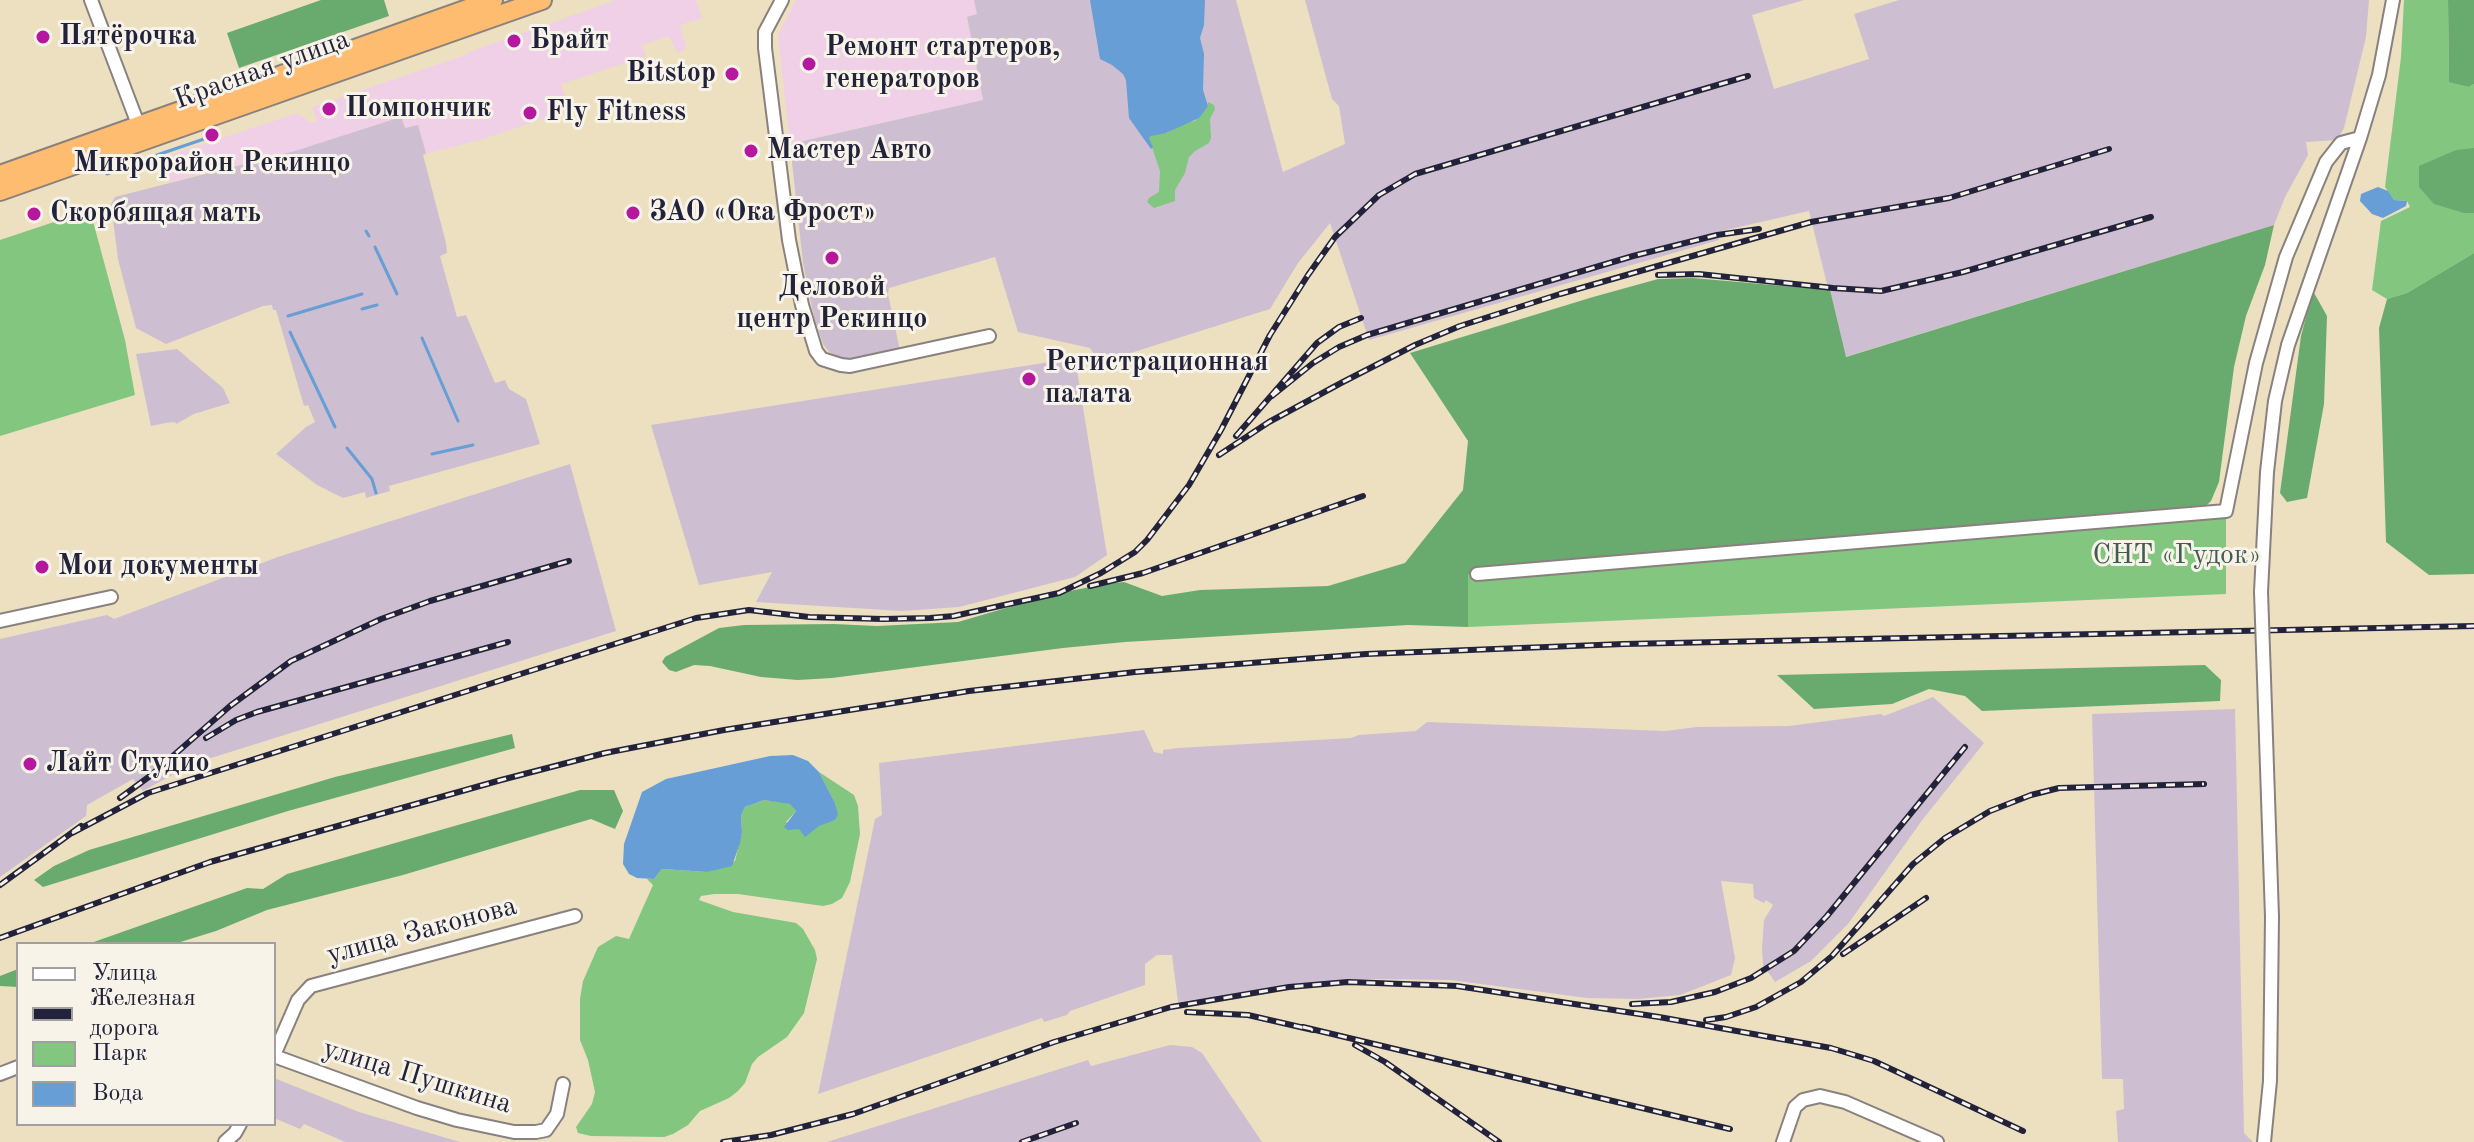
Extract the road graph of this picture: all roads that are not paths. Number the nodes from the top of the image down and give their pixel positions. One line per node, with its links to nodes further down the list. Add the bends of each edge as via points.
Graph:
1 (91, 0): 6 (street)
2 (493, 0): 6 (highway, Красная улица)
3 (542, 0): 6 (highway, Красная улица)
4 (782, 0): 10 (street, via 765,32 765,48 789,240 816,351 822,359 850,366)
5 (2393, 0): 7 (street)
6 (141, 134): 8 (highway, Красная улица); 9 (highway, Красная улица)
7 (2360, 138): 11 (street, via 2341,143 2326,162 2286,257 2256,363 2226,511); 22 (street, bridge, via 2288,345 2267,472 2261,592 2272,917)
8 (0, 175)
9 (0, 191)
10 (989, 336)
11 (1477, 574)
12 (111, 597): 13 (street)
13 (0, 621)
14 (575, 916): 15 (street, улица Законова, via 311,986 298,1000)
15 (276, 1051)
16 (276, 1057): 17 (street, улица Пушкина, via 417,1108 514,1132 546,1130 557,1114)
17 (563, 1084)
18 (239, 1126): 19 (street)
19 (225, 1142)
20 (1783, 1142): 21 (street, via 1795,1107 1820,1096)
21 (1937, 1142)
22 (2264, 1142)

